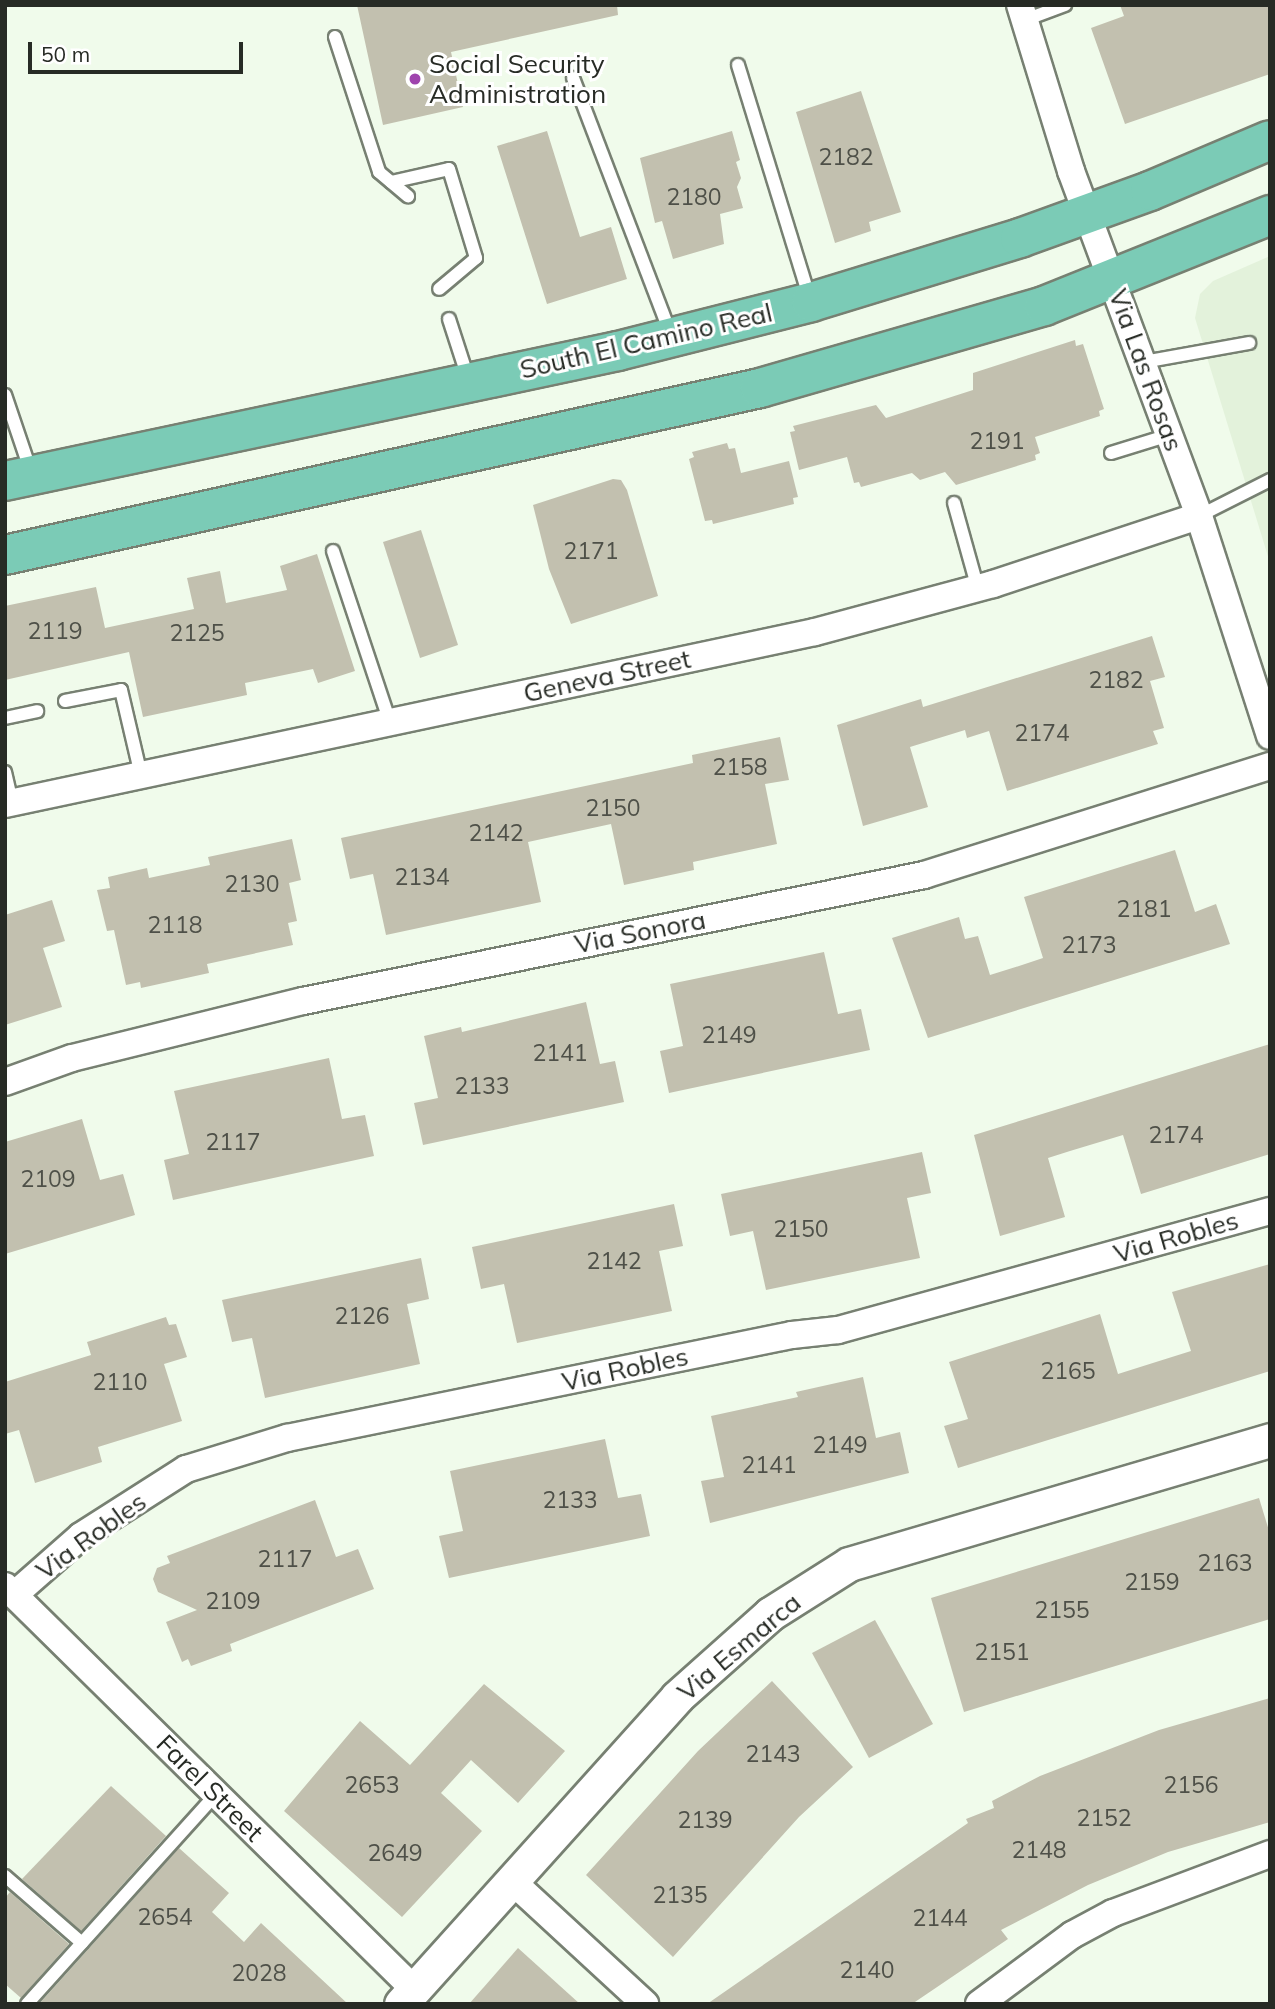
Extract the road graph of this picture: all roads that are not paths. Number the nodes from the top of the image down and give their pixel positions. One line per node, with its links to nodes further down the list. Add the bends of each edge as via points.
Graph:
1 (1065, 5): 2 (lane)
2 (1022, 13): 9 (street, Via Las Rosas)
3 (335, 37): 7 (lane, via 379,172)
4 (738, 65): 13 (lane)
5 (573, 78): 15 (lane)
6 (1270, 140): 9 (main road, South El Camino Real)
7 (391, 182): 8 (lane); 12 (lane, via 449,169 476,258)
8 (408, 196)
9 (1089, 213): 11 (street, Via Las Rosas); 13 (main road, South El Camino Real)
10 (1270, 215): 11 (main road)
11 (1113, 278): 17 (street, Via Las Rosas); 27 (main road, via 1044,306 761,388)
12 (439, 289)
13 (811, 302): 15 (main road, South El Camino Real)
14 (449, 319): 18 (lane)
15 (673, 338): 18 (main road, South El Camino Real)
16 (1249, 343): 17 (lane)
17 (1143, 362): 20 (street, Via Las Rosas)
18 (470, 382): 22 (main road, South El Camino Real)
19 (5, 396): 22 (lane)
20 (1169, 435): 21 (lane); 25 (street, Via Las Rosas)
21 (1111, 453)
22 (19, 478)
23 (1270, 480): 25 (lane)
24 (954, 503): 28 (lane)
25 (1199, 516): 28 (street, Geneva Street); 33 (street, Via Las Rosas)
26 (333, 551): 32 (lane)
27 (5, 555)
28 (978, 589): 32 (street, Geneva Street, via 815,632)
29 (65, 701): 36 (lane, via 121,690)
30 (37, 711): 31 (lane)
31 (5, 718)
32 (390, 722): 36 (street, Geneva Street)
33 (1270, 737)
34 (1270, 766): 38 (street, Via Sonora, via 924,875 303,1000 72,1058)
35 (5, 772): 37 (lane)
36 (141, 775): 37 (street, Geneva Street)
37 (9, 804)
38 (5, 1082)
39 (1270, 1211): 41 (street, Via Robles, via 838,1330 778,1338 287,1438 186,1469 81,1536)
40 (1270, 1440): 45 (street, Via Esmarca, via 849,1564 770,1614 677,1697)
41 (9, 1590): 42 (street, Farel Street)
42 (216, 1794): 46 (lane); 47 (street, Farel Street)
43 (1270, 1854): 50 (street, via 1113,1913 1073,1935)
44 (5, 1876): 46 (lane)
45 (513, 1882): 47 (street, Via Esmarca); 49 (street)
46 (82, 1943): 48 (lane)
47 (408, 1996)
48 (27, 2004)
49 (645, 2004)
50 (979, 2004)

